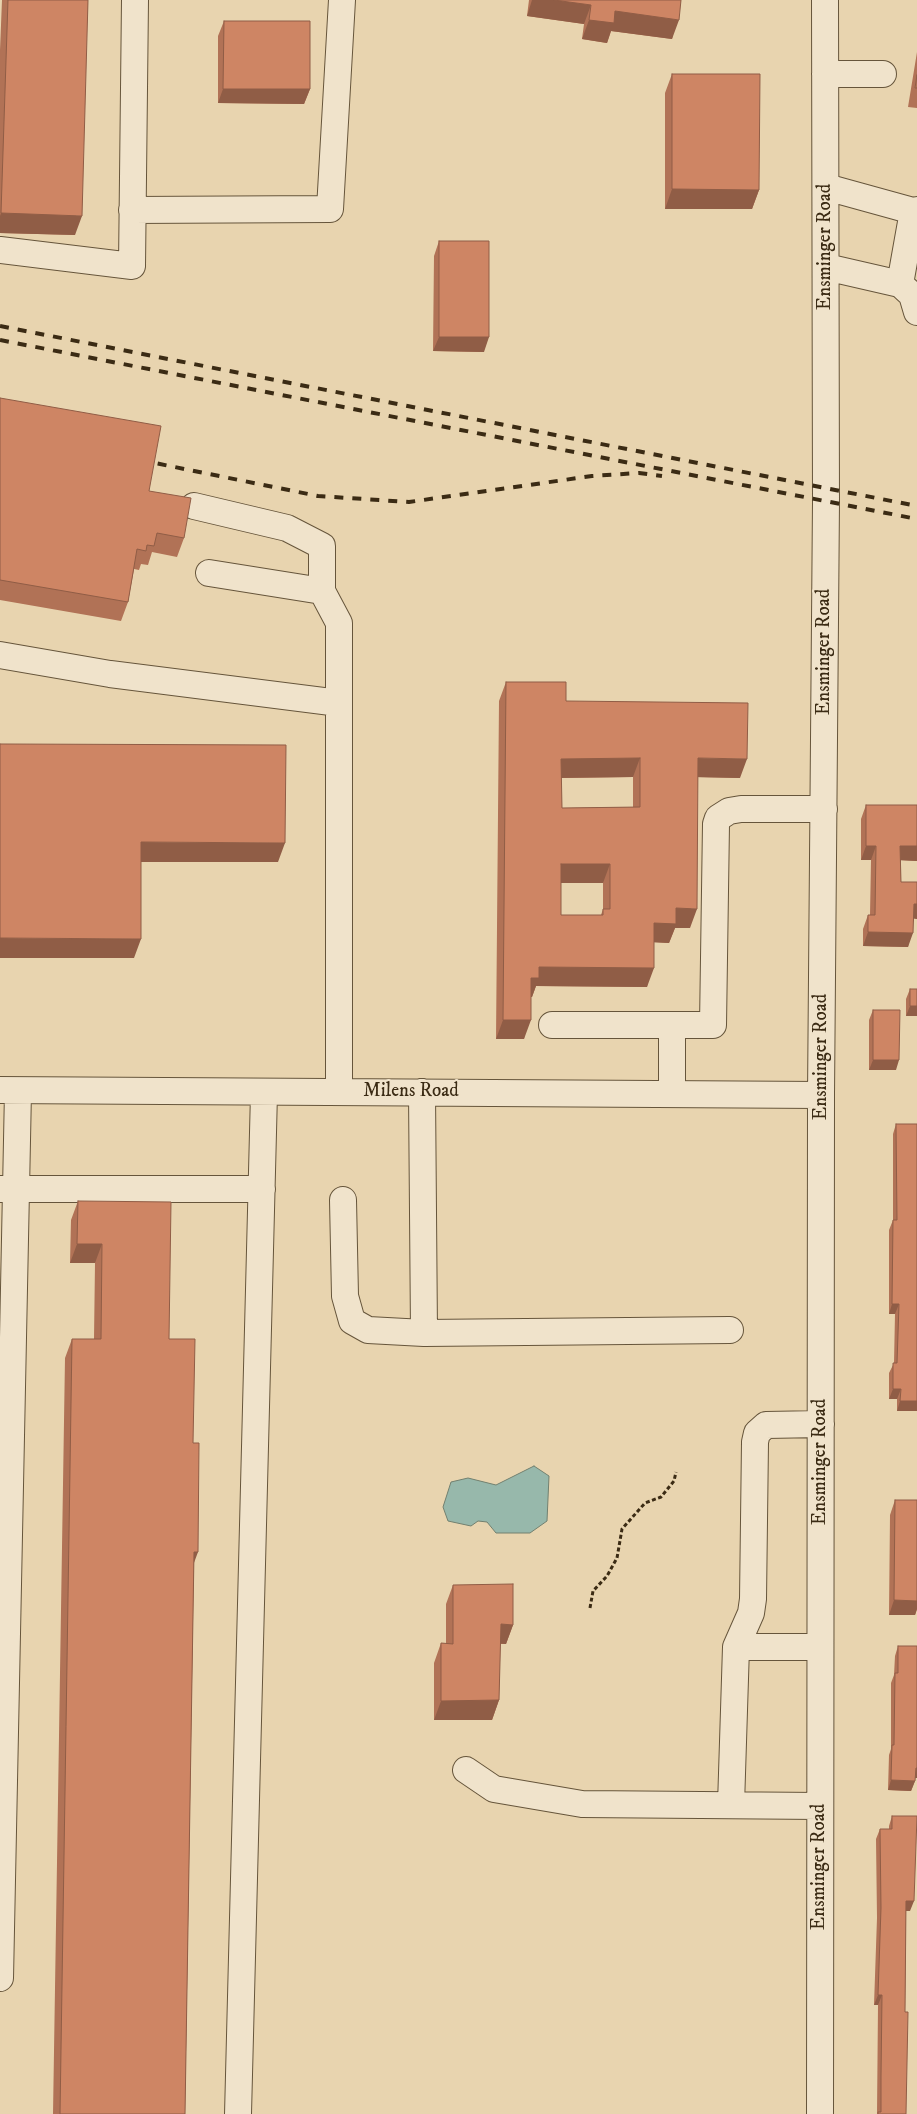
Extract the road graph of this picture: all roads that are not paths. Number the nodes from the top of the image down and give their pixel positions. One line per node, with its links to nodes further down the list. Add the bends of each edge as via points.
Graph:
1 (135, 0): 7 (street)
2 (342, 0): 7 (street, via 330,209)
3 (825, 0): 4 (street, Ensminger Road)
4 (825, 74): 5 (street); 6 (street, Ensminger Road)
5 (883, 74)
6 (826, 187): 8 (street); 10 (street, Ensminger Road)
7 (132, 210): 9 (street, via 132,266)
8 (915, 211): 11 (street)
9 (0, 250)
10 (826, 267): 11 (street); 18 (street, Ensminger Road)
11 (900, 284): 12 (street, via 912,295)
12 (917, 312)
13 (194, 506): 15 (street, via 287,528 322,546)
14 (210, 573): 15 (street)
15 (322, 591): 17 (street, via 339,624)
16 (0, 655): 17 (street, via 110,674)
17 (339, 703): 23 (street)
18 (824, 809): 20 (street, via 741,809 729,811 718,818 713,1024); 26 (street, Ensminger Road)
19 (552, 1025): 20 (street)
20 (672, 1025): 25 (street)
21 (9, 1091): 22 (street, Milens Road); 27 (street)
22 (264, 1092): 23 (street, Milens Road); 28 (street)
23 (339, 1092): 24 (street, Milens Road)
24 (422, 1092): 25 (street, Milens Road); 31 (street)
25 (672, 1094): 26 (street, Milens Road)
26 (821, 1095): 32 (street, Ensminger Road)
27 (8, 1189): 28 (street); 38 (street)
28 (262, 1190): 40 (street)
29 (343, 1200): 31 (street, via 345,1296 352,1321 368,1330)
30 (730, 1330): 31 (street)
31 (424, 1333)
32 (821, 1424): 33 (street, Ensminger Road); 34 (street, via 766,1425 757,1433 753,1599 751,1613)
33 (820, 1646): 34 (street); 37 (street, Ensminger Road)
34 (736, 1647): 36 (street)
35 (466, 1770): 36 (street, via 494,1789 582,1804)
36 (731, 1805): 37 (street)
37 (820, 1806): 41 (street, Ensminger Road)
38 (1, 1869): 39 (street)
39 (0, 1978)
40 (238, 2114)
41 (820, 2114)

